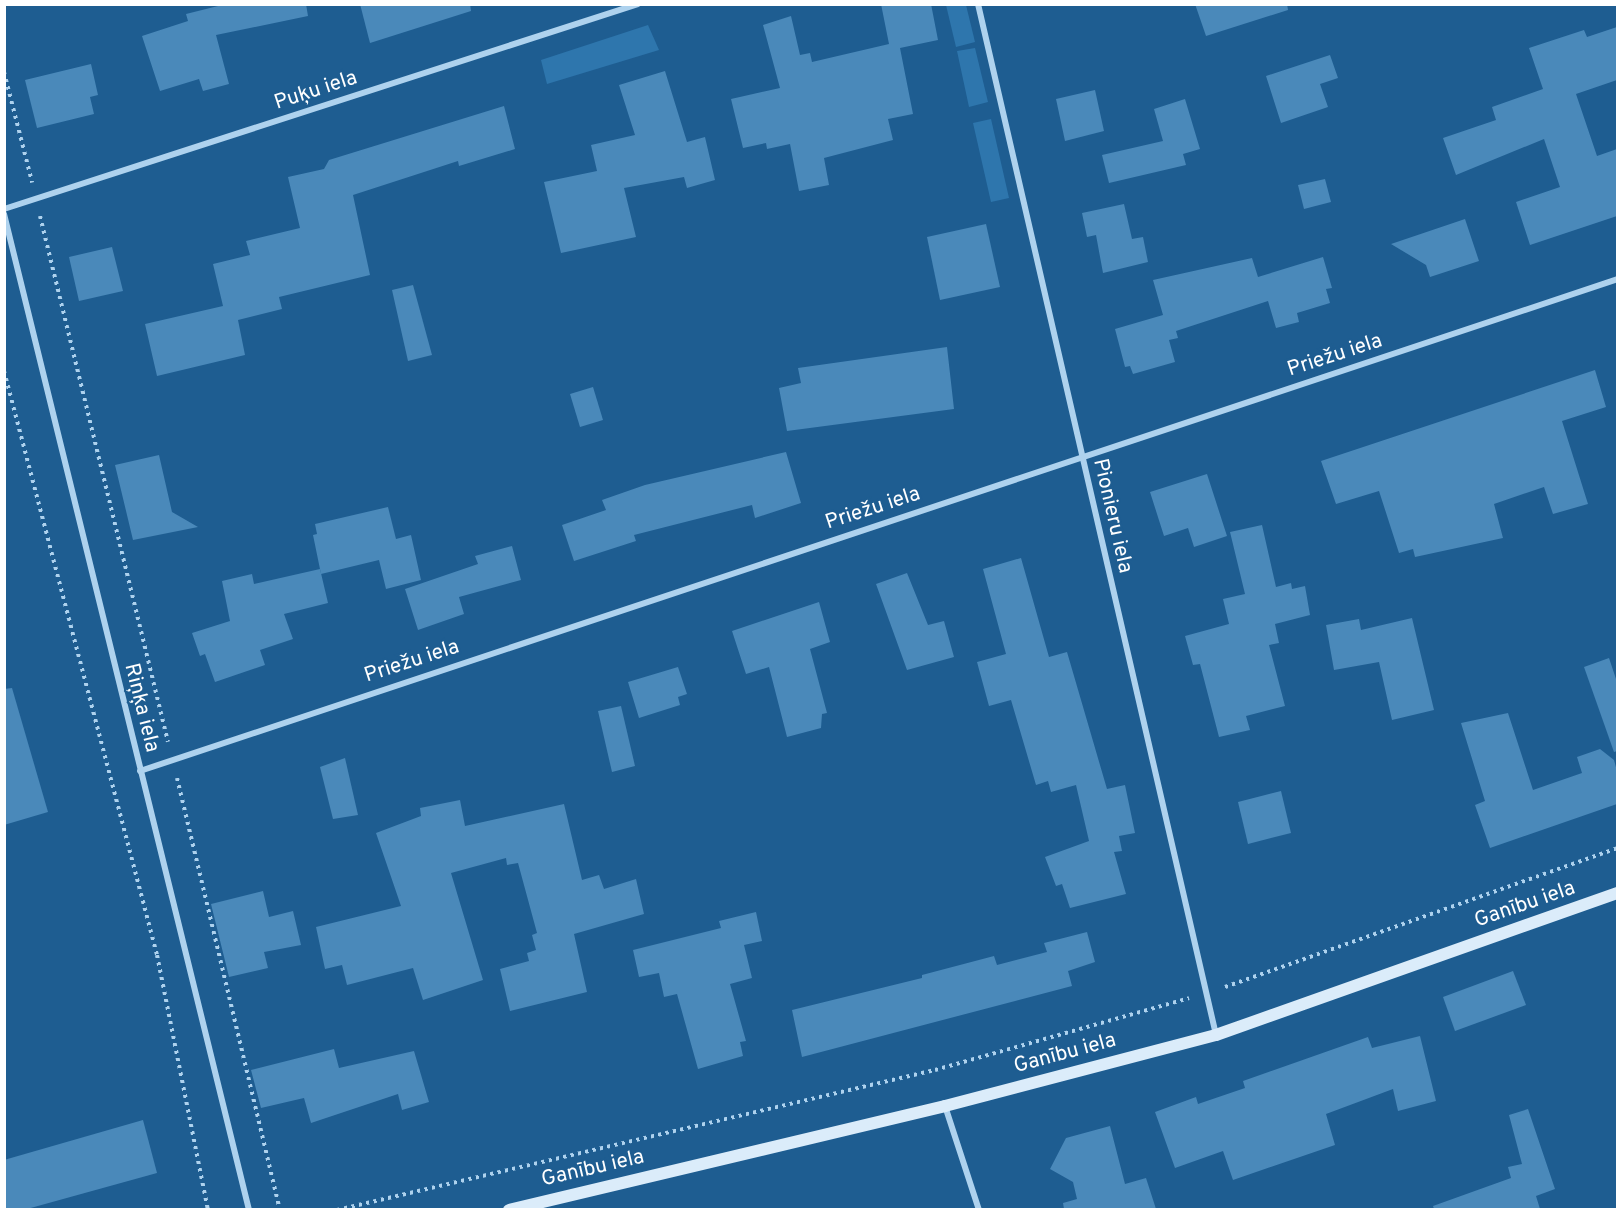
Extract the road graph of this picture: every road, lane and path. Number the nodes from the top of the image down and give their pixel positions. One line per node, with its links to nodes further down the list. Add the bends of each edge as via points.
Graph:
1 (638, 4): 4 (street, Puķu iela)
2 (978, 4): 9 (street, Pionieru iela)
3 (4, 72): 4 (path)
4 (37, 199): 5 (street, Puķu iela); 10 (path, via 45,245)
5 (4, 209)
6 (4, 214): 11 (street, Riņķa iela)
7 (1617, 279): 9 (street, Priežu iela)
8 (4, 371): 17 (path, via 157,955)
9 (1081, 458): 10 (street, Priežu iela); 14 (street, Pionieru iela)
10 (172, 759): 11 (street, Priežu iela); 19 (path)
11 (140, 771): 18 (street, Riņķa iela)
12 (1617, 848): 14 (path)
13 (1617, 893): 15 (street, Ganību iela)
14 (1207, 993): 15 (street, Pionieru iela); 20 (path, via 935,1070)
15 (1216, 1035): 16 (street, Ganību iela)
16 (945, 1106): 21 (street, Ganību iela); 22 (street)
17 (208, 1209)
18 (249, 1209)
19 (280, 1209)
20 (337, 1209)
21 (509, 1209)
22 (979, 1209)

